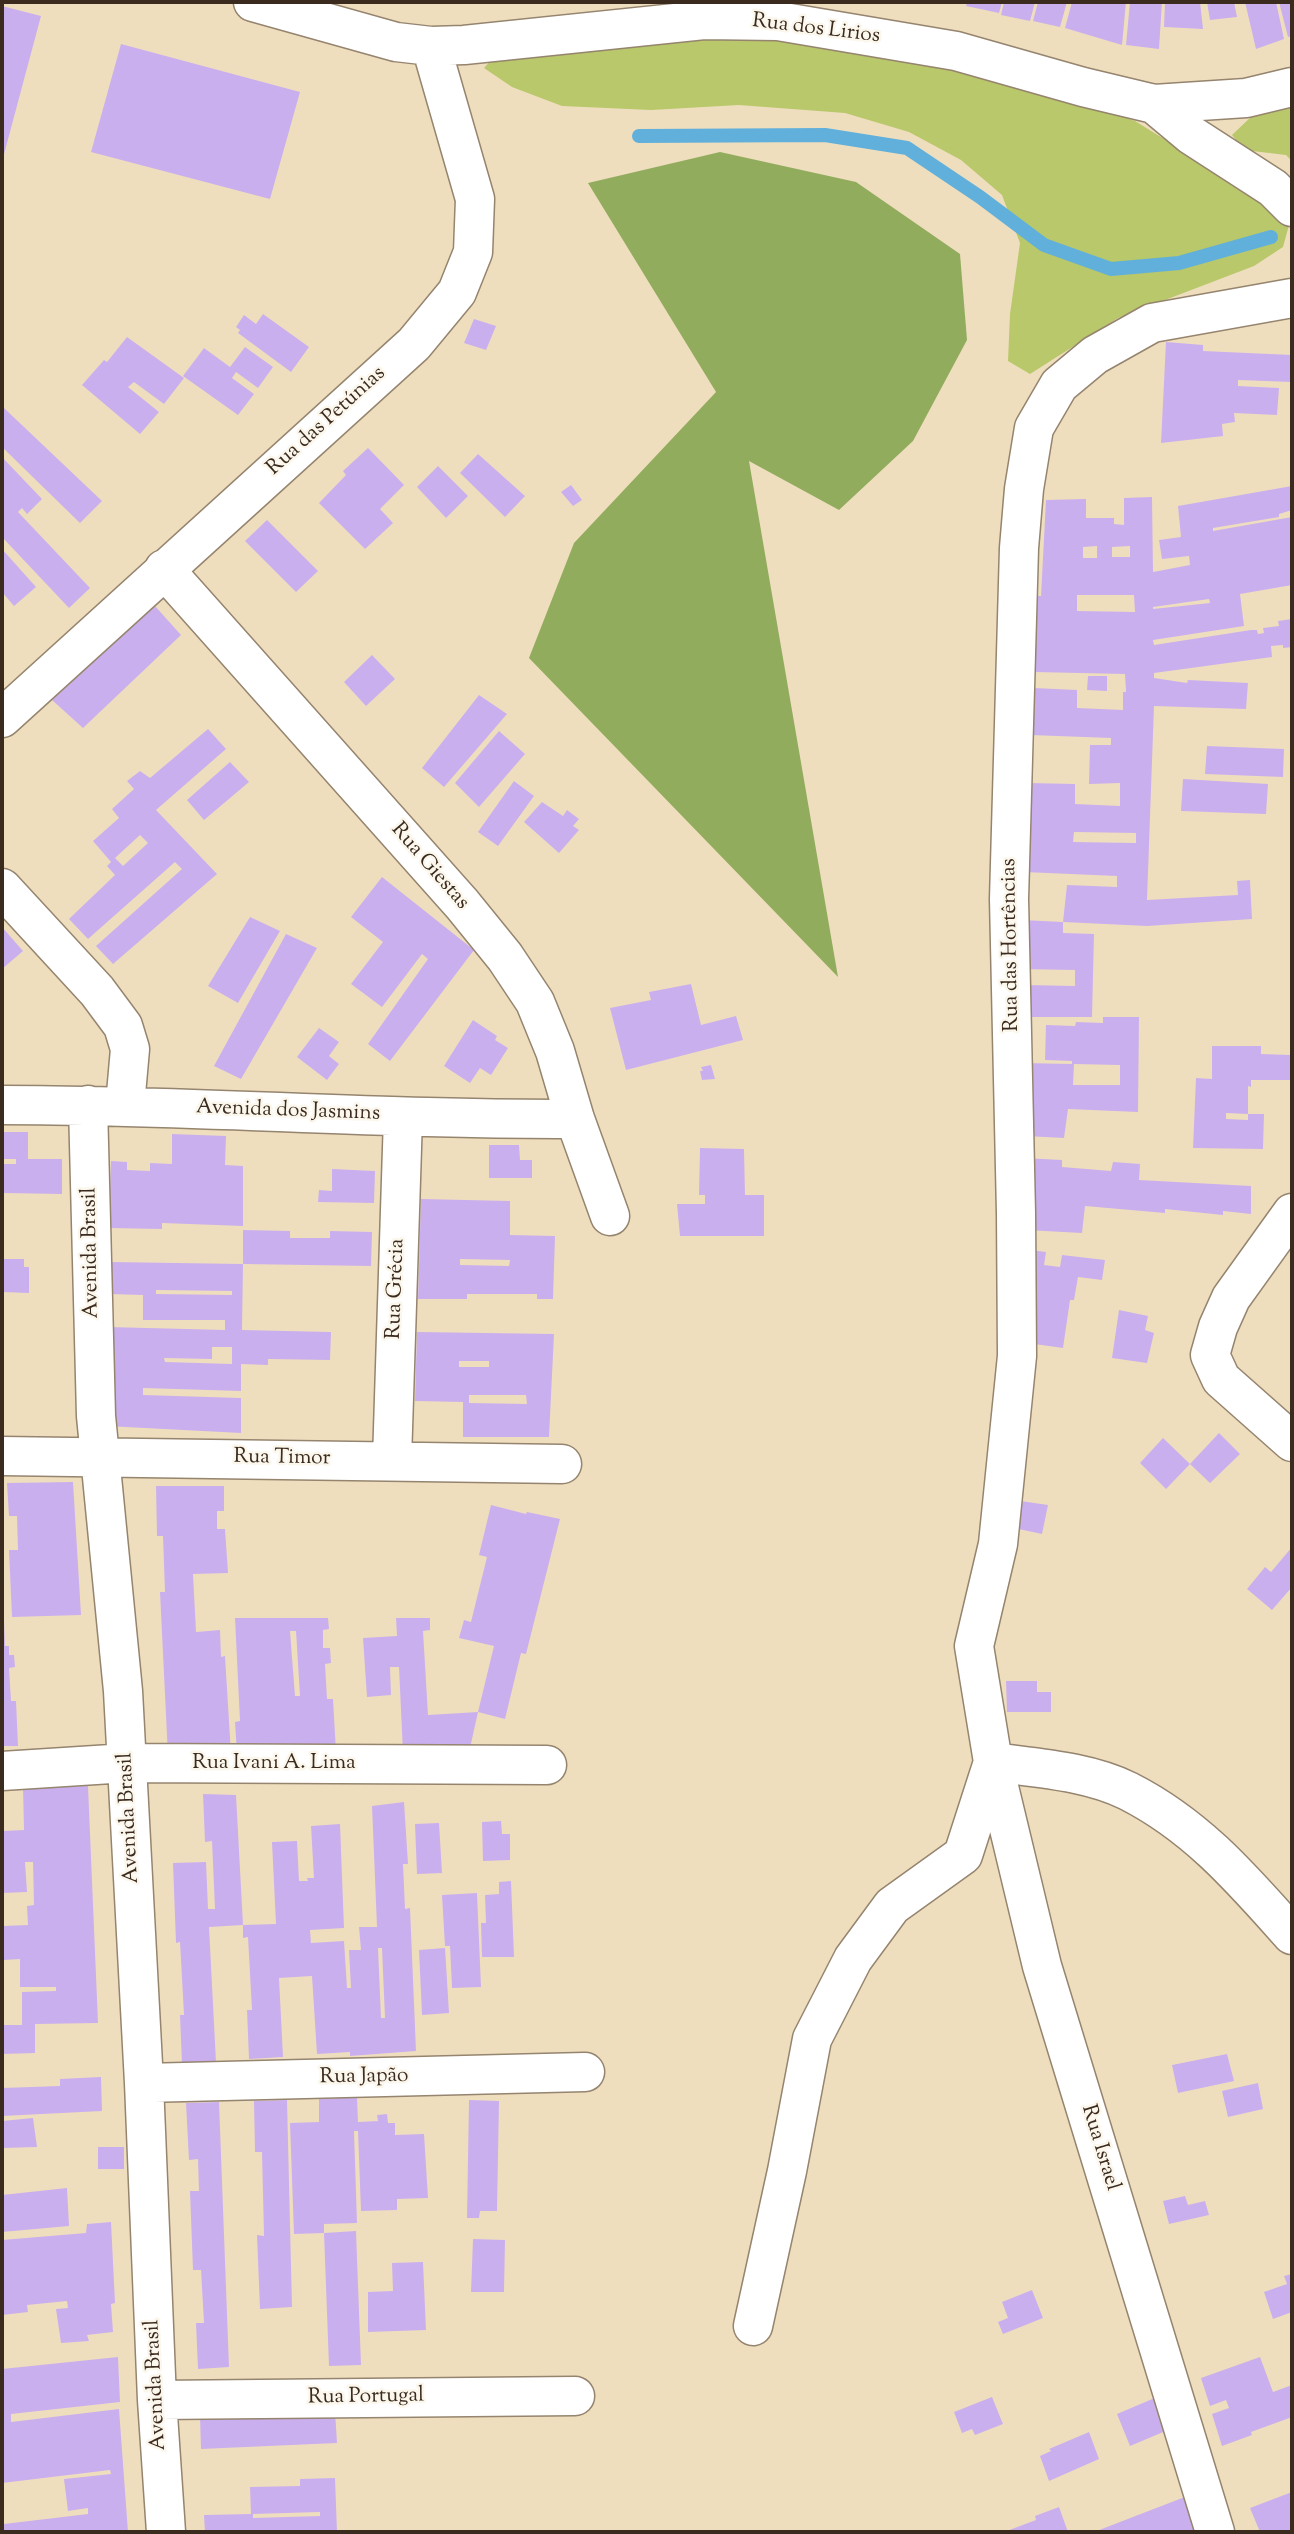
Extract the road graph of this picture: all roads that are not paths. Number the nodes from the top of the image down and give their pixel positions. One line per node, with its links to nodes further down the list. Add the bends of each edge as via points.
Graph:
1 (253, 2): 2 (street, Rua dos Lirios, via 396,41)
2 (431, 46): 4 (street, Rua dos Lirios, via 704,20 778,21 956,51); 7 (street, Rua das Petúnias, via 475,199 473,252 457,292 414,344)
3 (1292, 87): 4 (street, Rua dos Lirios, via 1246,98)
4 (1154, 104): 5 (street, via 1191,135 1273,188)
5 (1292, 207)
6 (1292, 298): 21 (street, Rua das Hortências, via 1152,323 1095,355 1059,385 1034,428 1019,548 1009,899 1017,1356 998,1544 974,1646)
7 (163, 569): 8 (street, Rua das Petúnias); 13 (street, Rua Giestas, via 505,957 535,1002)
8 (2, 718)
9 (2, 888): 11 (street, Avenida Brasil, via 97,991 123,1026 130,1049)
10 (2, 1105): 11 (street, Avenida dos Jasmins)
11 (107, 1105): 12 (street, Avenida dos Jasmins); 18 (street, Avenida Brasil)
12 (403, 1117): 13 (street, Avenida dos Jasmins); 19 (street, Rua Grécia)
13 (575, 1119): 15 (street, Rua Giestas)
14 (1292, 1213): 16 (street, via 1230,1298 1210,1355 1221,1379)
15 (610, 1216)
16 (1292, 1442)
17 (2, 1456): 18 (street, Rua Timor)
18 (99, 1457): 19 (street, Rua Timor); 22 (street, Avenida Brasil)
19 (391, 1460): 20 (street, Rua Timor)
20 (562, 1464)
21 (993, 1762): 25 (street, via 1069,1772 1127,1790 1177,1820 1219,1855); 28 (street, via 963,1855 892,1906 853,1959 812,2039); 32 (street, Rua Israel, via 1042,1966)
22 (127, 1763): 23 (street, Rua Ivani A. Lima); 24 (street, Rua Ivani A. Lima); 27 (street, Avenida Brasil)
23 (547, 1765)
24 (2, 1771)
25 (1292, 1935)
26 (585, 2072): 27 (street, Rua Japão)
27 (144, 2083): 30 (street, Avenida Brasil)
28 (753, 2326)
29 (575, 2396): 30 (street, Rua Portugal)
30 (158, 2400): 31 (street, Avenida Brasil)
31 (166, 2532)
32 (1215, 2532)

